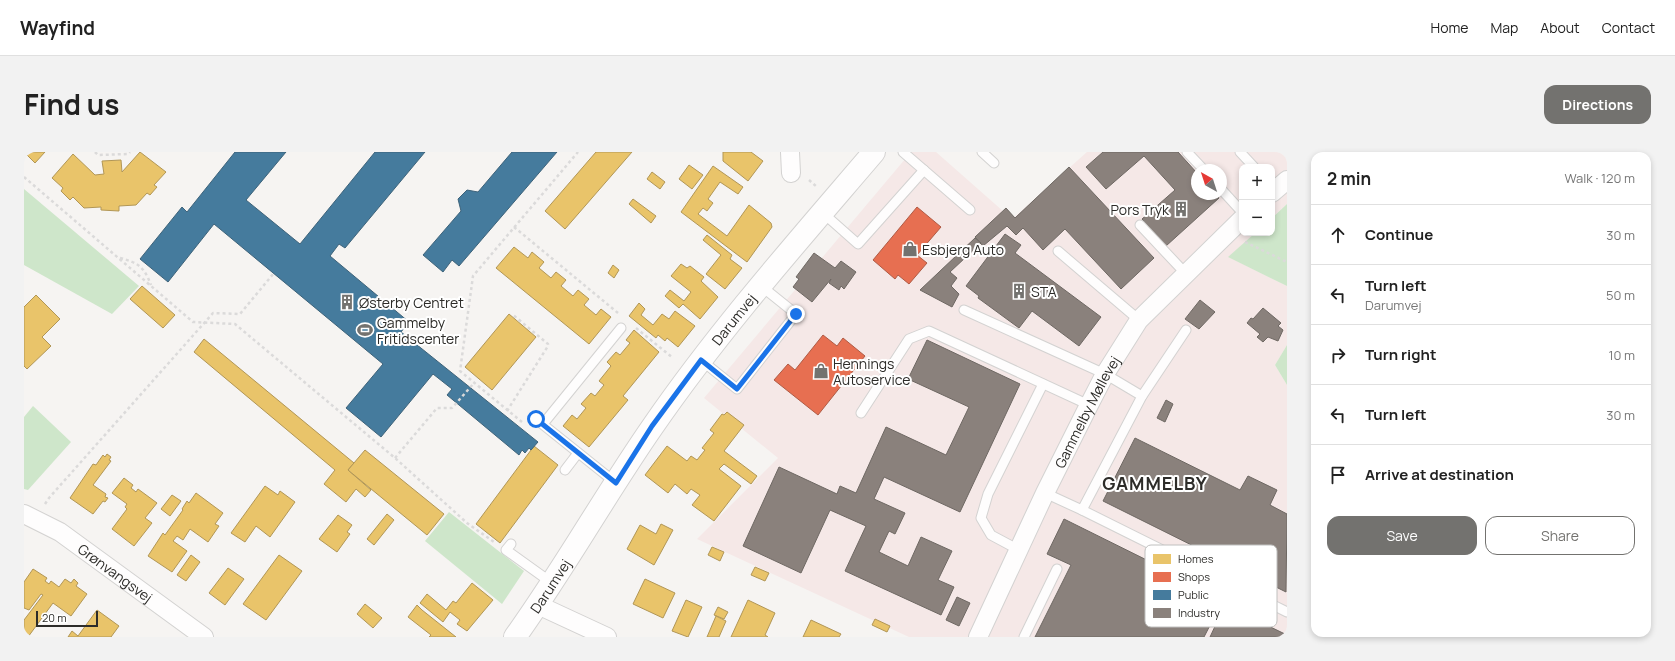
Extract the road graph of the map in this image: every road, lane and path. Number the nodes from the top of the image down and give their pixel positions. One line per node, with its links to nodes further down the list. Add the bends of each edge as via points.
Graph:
1 (95, 152): 2 (path, via 98,155)
2 (130, 152)
3 (578, 152): 22 (path)
4 (790, 152): 14 (street)
5 (874, 152): 19 (street, Darumvej)
6 (903, 152): 13 (lane)
7 (982, 152): 10 (lane)
8 (1187, 152): 11 (lane)
9 (1240, 152): 12 (lane)
10 (994, 163)
11 (1198, 164)
12 (1251, 164)
13 (924, 170): 18 (lane); 19 (lane, via 858,244)
14 (791, 172)
15 (24, 177): 25 (path)
16 (1227, 196): 17 (lane)
17 (1239, 209)
18 (970, 210)
19 (823, 213): 29 (street, Darumvej)
20 (1239, 222): 23 (street, Gammelby Møllevej)
21 (1140, 225): 28 (lane)
22 (514, 227): 33 (path); 42 (path, via 473,276 460,372)
23 (1226, 233): 26 (path); 28 (street, Gammelby Møllevej)
24 (1058, 251): 34 (lane)
25 (119, 258): 30 (path); 30 (path, via 140,266)
26 (1287, 262)
27 (274, 273): 35 (path, via 240,314 213,313)
28 (1186, 274): 34 (street, Gammelby Møllevej)
29 (760, 285): 40 (street, Darumvej); 40 (lane, via 796,314 737,389)
30 (151, 286): 35 (path, via 193,322)
31 (964, 310): 41 (lane)
32 (512, 314): 46 (path, via 548,346)
33 (620, 314)
34 (1140, 320): 41 (street, Gammelby Møllevej)
35 (204, 322): 50 (path, via 235,324); 55 (path, via 49,498)
36 (631, 324): 39 (path)
37 (621, 328): 49 (lane, via 540,422)
38 (1186, 330): 44 (lane)
39 (673, 358)
40 (701, 360): 52 (street, Darumvej, via 652,426)
41 (1105, 374): 44 (lane); 45 (street, Gammelby Møllevej)
42 (474, 383): 46 (path); 50 (path, via 452,408 437,408)
43 (1043, 384): 45 (lane); 47 (lane, via 929,331 909,339); 58 (lane, via 988,494 981,518 991,535)
44 (1142, 396): 54 (lane)
45 (1089, 405): 53 (street, Gammelby Møllevej)
46 (508, 410): 48 (path)
47 (861, 413)
48 (525, 425)
49 (578, 453): 51 (lane); 52 (lane)
50 (395, 458): 57 (path, via 467,523)
51 (565, 470)
52 (616, 483): 60 (street, Darumvej)
53 (1045, 493): 54 (lane); 58 (street, Gammelby Møllevej)
54 (1082, 510): 56 (lane)
55 (29, 517): 64 (street, Grønvangsvej, via 60,532)
56 (1152, 545)
57 (508, 547): 60 (lane)
58 (1019, 550): 67 (street, Gammelby Møllevej)
59 (1057, 569): 68 (lane)
60 (553, 583): 61 (street, Darumvej)
61 (538, 605): 65 (street, Darumvej); 66 (street)
62 (1277, 607): 63 (lane)
63 (1287, 612)
64 (204, 637)
65 (515, 637)
66 (608, 637)
67 (978, 637)
68 (1024, 637)

